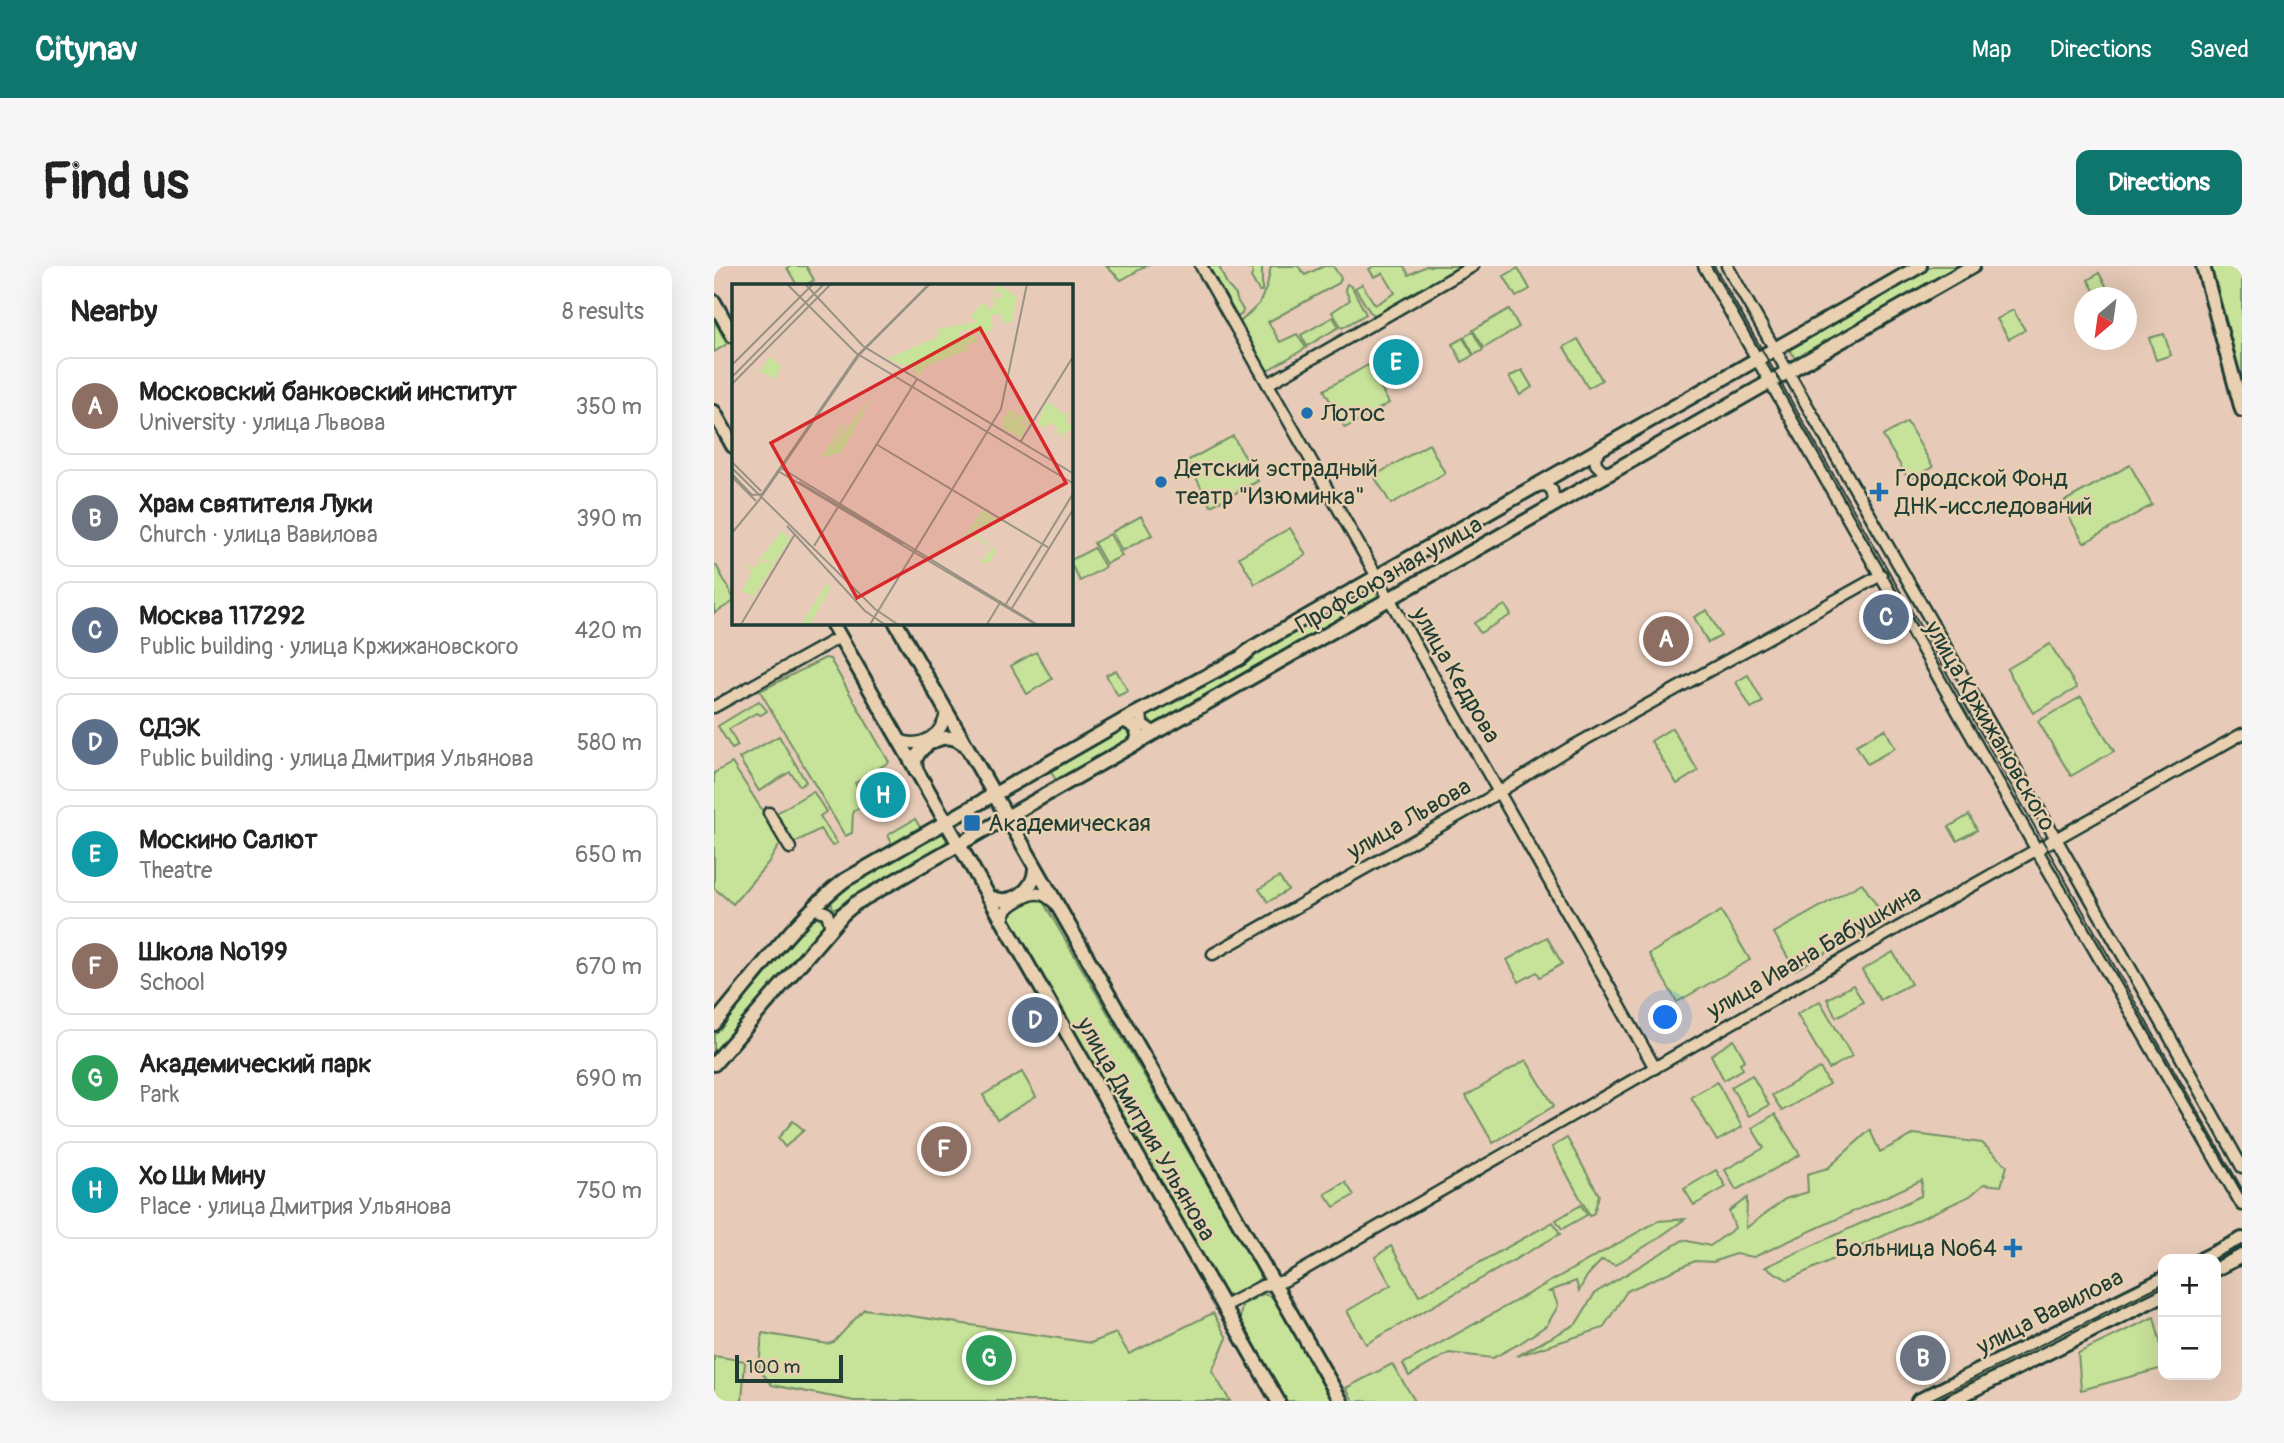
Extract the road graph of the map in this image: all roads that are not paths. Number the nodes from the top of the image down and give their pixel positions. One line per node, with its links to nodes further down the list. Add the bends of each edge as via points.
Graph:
1 (1201, 266): 14 (street, улица Кедрова)
2 (1473, 266): 14 (street)
3 (1704, 266): 11 (street, улица Кржижановского)
4 (1727, 266): 10 (street, улица Кржижановского)
5 (1920, 266): 10 (main road, Профсоюзная улица)
6 (1973, 266): 12 (main road, Профсоюзная улица)
7 (2203, 266): 15 (main road)
8 (714, 302): 9 (main road)
9 (732, 335)
10 (1773, 349): 11 (main road, Профсоюзная улица); 12 (street, улица Кржижановского)
11 (1757, 359): 13 (street, улица Кржижановского); 18 (main road, Профсоюзная улица)
12 (1787, 373): 13 (main road, Профсоюзная улица); 43 (street, улица Кржижановского)
13 (1771, 382): 19 (main road, Профсоюзная улица); 22 (street, улица Кржижановского)
14 (1268, 384): 23 (street, улица Кедрова)
15 (2242, 410)
16 (714, 412): 17 (main road)
17 (732, 444)
18 (1602, 448): 19 (street, via 1595,457 1598,467); 20 (main road, Профсоюзная улица)
19 (1615, 471): 21 (main road, Профсоюзная улица)
20 (1535, 486): 21 (street, via 1552,489 1554,500); 23 (main road, Профсоюзная улица)
21 (1548, 509): 24 (main road, Профсоюзная улица)
22 (1881, 575): 38 (street, улица Львова); 46 (street, улица Кржижановского)
23 (1377, 578): 24 (street, улица Кедрова); 30 (main road, Профсоюзная улица)
24 (1390, 600): 32 (main road, Профсоюзная улица); 38 (street, улица Кедрова)
25 (833, 625): 27 (main road, улица Дмитрия Ульянова)
26 (897, 625): 29 (main road, улица Дмитрия Ульянова)
27 (839, 637): 28 (street); 34 (main road, улица Дмитрия Ульянова)
28 (714, 707)
29 (946, 711): 34 (street, via 936,734 919,743); 36 (main road, улица Дмитрия Ульянова)
30 (1141, 711): 31 (main road, Профсоюзная улица); 32 (street, via 1142,724)
31 (1124, 720): 35 (main road, via 1137,728); 39 (main road, Профсоюзная улица)
32 (1155, 733): 35 (main road, Профсоюзная улица)
33 (2242, 733): 43 (street, улица Ивана Бабушкина)
34 (899, 740): 37 (main road, улица Дмитрия Ульянова)
35 (1136, 744): 41 (main road, Профсоюзная улица)
36 (965, 746): 37 (main road, via 945,737 917,754); 39 (main road, улица Дмитрия Ульянова)
37 (916, 771): 42 (main road, улица Дмитрия Ульянова)
38 (1499, 792): 53 (street, улица Львова); 56 (street, улица Кедрова)
39 (993, 795): 41 (main road, улица Дмитрия Ульянова); 42 (main road, Профсоюзная улица)
40 (769, 813): 45 (street)
41 (1006, 817): 44 (main road, Профсоюзная улица); 47 (main road, улица Дмитрия Ульянова)
42 (945, 821): 44 (main road, улица Дмитрия Ульянова); 50 (main road, Профсоюзная улица, via 845,880)
43 (2056, 840): 46 (street, улица Ивана Бабушкина); 57 (street, улица Кржижановского)
44 (958, 844): 48 (main road, улица Дмитрия Ульянова); 52 (main road, Профсоюзная улица, via 856,903)
45 (790, 848)
46 (2037, 850): 56 (street, улица Ивана Бабушкина); 58 (street, улица Кржижановского)
47 (1035, 867): 48 (main road, via 1027,890 999,902); 49 (main road, улица Дмитрия Ульянова)
48 (988, 896): 51 (main road, улица Дмитрия Ульянова)
49 (1055, 904): 51 (street, via 1046,896 1031,895 1007,909); 64 (main road, улица Дмитрия Ульянова)
50 (812, 911): 52 (street, via 827,913); 54 (main road, Профсоюзная улица)
51 (1005, 925): 66 (main road, улица Дмитрия Ульянова)
52 (831, 928): 55 (main road, Профсоюзная улица)
53 (1213, 954)
54 (714, 1024)
55 (714, 1064)
56 (1655, 1069): 64 (street, улица Ивана Бабушкина, via 1291,1277)
57 (2242, 1167)
58 (2242, 1205)
59 (2242, 1239): 60 (main road)
60 (2212, 1254)
61 (2242, 1256): 62 (main road)
62 (2221, 1266)
63 (2158, 1281): 69 (main road, улица Вавилова)
64 (1273, 1283): 66 (street, улица Ивана Бабушкина); 68 (main road, улица Дмитрия Ульянова)
65 (2158, 1298): 70 (main road, улица Вавилова)
66 (1223, 1307): 67 (main road, улица Дмитрия Ульянова)
67 (1278, 1401)
68 (1341, 1401)
69 (1918, 1401)
70 (1951, 1401)

